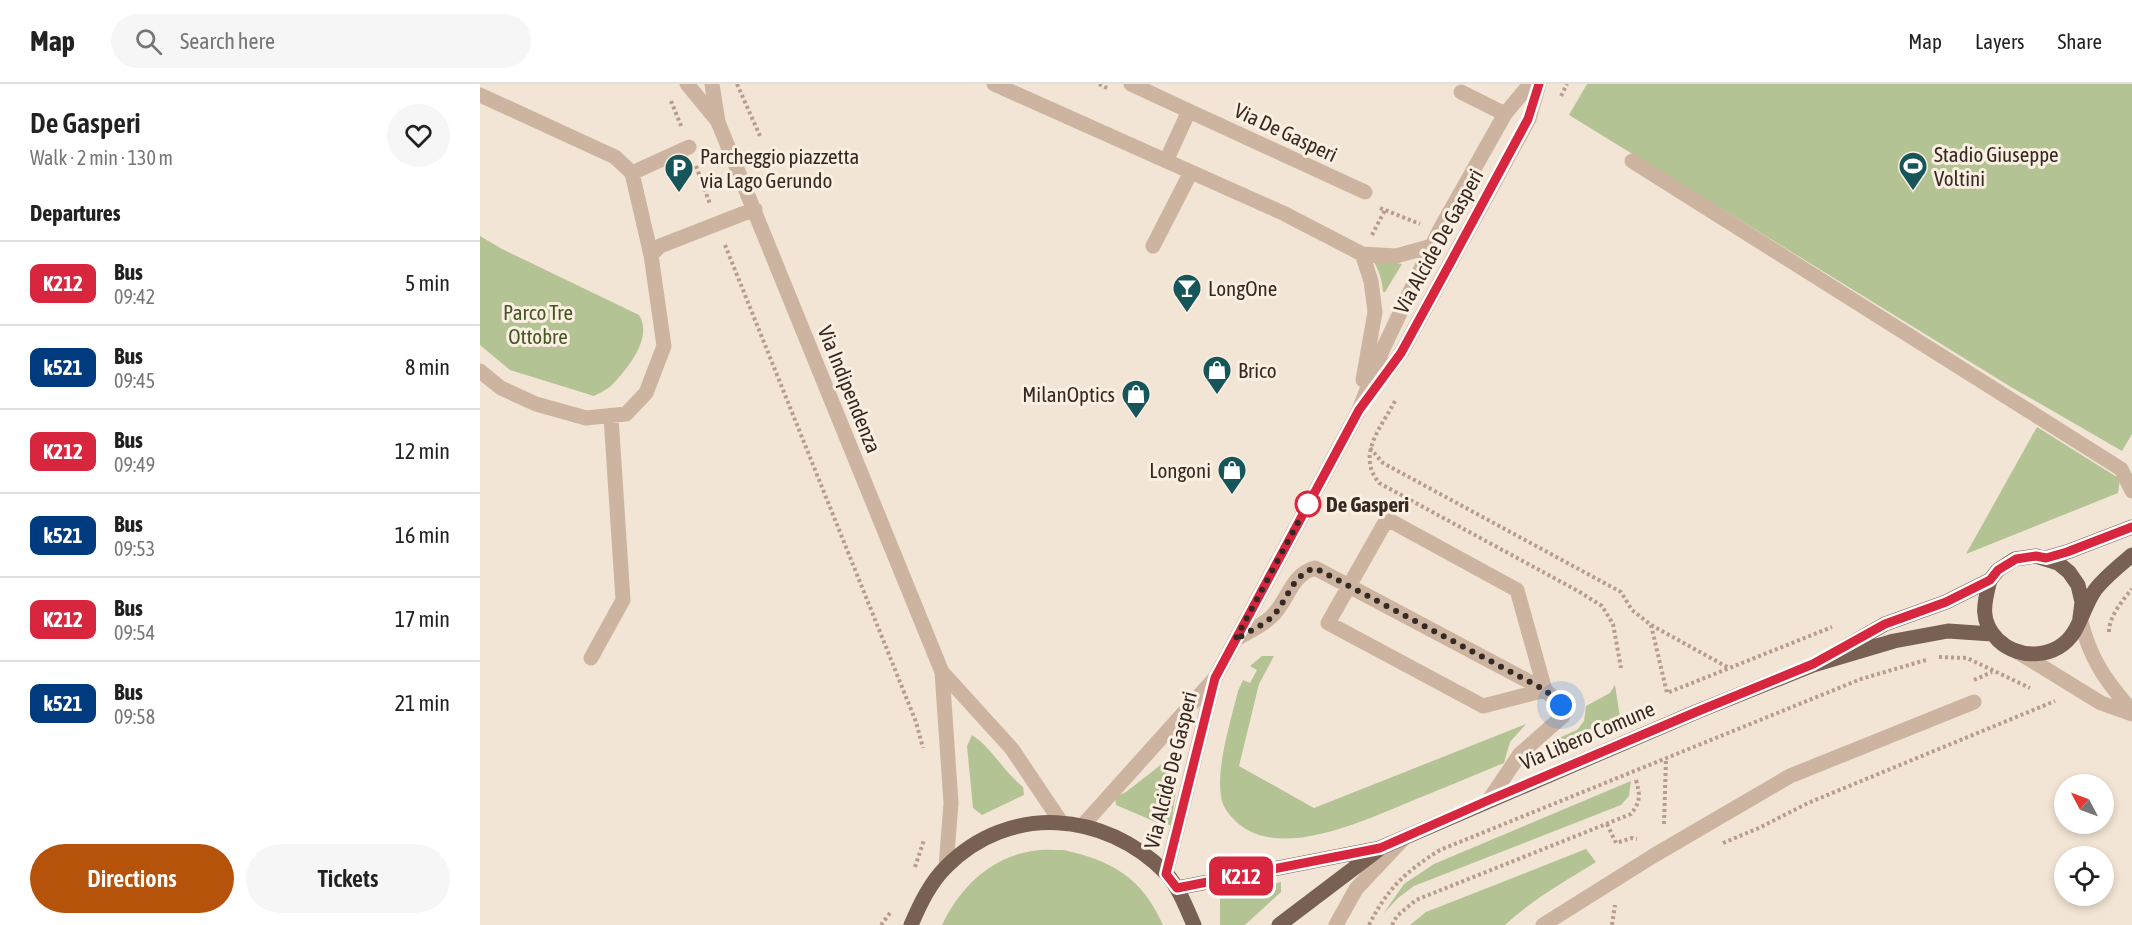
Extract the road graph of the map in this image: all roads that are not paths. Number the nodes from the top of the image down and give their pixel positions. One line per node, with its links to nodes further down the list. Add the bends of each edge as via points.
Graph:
1 (687, 84): 11 (street, Via Indipendenza)
2 (712, 84): 11 (street, Via Indipendenza)
3 (994, 84): 14 (street)
4 (1131, 84): 9 (street, Via De Gasperi)
5 (1530, 84): 10 (street, Via Alcide De Gasperi)
6 (1539, 84): 24 (street, Via Alcide De Gasperi, via 1528,119 1401,353)
7 (1461, 92): 10 (street)
8 (480, 95): 16 (street, via 615,157)
9 (1189, 111): 14 (street); 17 (street, Via De Gasperi)
10 (1505, 114): 20 (street, Via Alcide De Gasperi)
11 (718, 122): 18 (street, Via Indipendenza)
12 (689, 147): 16 (street)
13 (1632, 160): 26 (street, via 2121,469)
14 (1166, 161): 15 (street)
15 (1191, 172): 19 (street); 21 (street)
16 (632, 173): 22 (street)
17 (1365, 192)
18 (755, 209): 22 (street, via 660,246); 38 (street, Via Indipendenza)
19 (1153, 246)
20 (1432, 246): 21 (street, via 1396,256); 24 (street, Via Alcide De Gasperi)
21 (1362, 254): 24 (street, via 1371,281 1374,312)
22 (651, 255): 25 (street, via 664,346 646,393 626,414)
23 (480, 371): 25 (street, via 501,388 537,404 586,418)
24 (1359, 410): 34 (street, Via Alcide De Gasperi)
25 (611, 417): 36 (street, via 623,600)
26 (2132, 491)
27 (2132, 527): 29 (main road, Via Libero Comune)
28 (2132, 555): 32 (main road, via 2095,591)
29 (2046, 558): 30 (main road, Via Libero Comune, via 2016,559); 32 (main road, via 2069,572 2078,585)
30 (1990, 580): 33 (main road, via 1983,603); 37 (main road, Via Libero Comune, via 1946,602 1885,624)
31 (1349, 586): 34 (street, via 1315,568 1305,571 1272,617); 40 (street); 40 (street, via 1328,623 1483,706); 40 (street, via 1387,519 1517,590)
32 (2080, 618): 35 (main road, via 2074,633 2049,652); 42 (street, via 2086,642 2106,681)
33 (1992, 634): 35 (main road); 37 (main road, Via Libero Comune, via 1948,631 1894,641)
34 (1235, 640): 39 (street, Via Alcide De Gasperi)
35 (2018, 652): 42 (street, via 2100,703)
36 (591, 658)
37 (1813, 664): 43 (main road, Via Libero Comune)
38 (942, 672): 44 (street, Via Indipendenza, via 1012,749); 48 (street, Via Indipendenza, via 951,803)
39 (1215, 678): 45 (street, Via Alcide De Gasperi); 49 (street, Via Alcide De Gasperi)
40 (1545, 690): 43 (street, via 1561,705 1563,716 1520,754)
41 (1974, 702): 55 (street, via 1790,776)
42 (2132, 713)
43 (1489, 800): 46 (main road, Via Libero Comune)
44 (1061, 822): 45 (main road); 48 (main road, via 1019,826 979,841)
45 (1083, 825): 49 (main road, via 1129,843)
46 (1402, 839): 47 (main road, Via Libero Comune); 54 (street, via 1356,889)
47 (1380, 848): 50 (main road, Via Libero Comune); 53 (main road, Via Libero Comune)
48 (946, 867): 51 (main road, via 924,896)
49 (1166, 874): 50 (main road)
50 (1177, 888): 52 (main road)
51 (911, 925)
52 (1194, 925)
53 (1280, 925)
54 (1336, 925)
55 (1543, 925)

